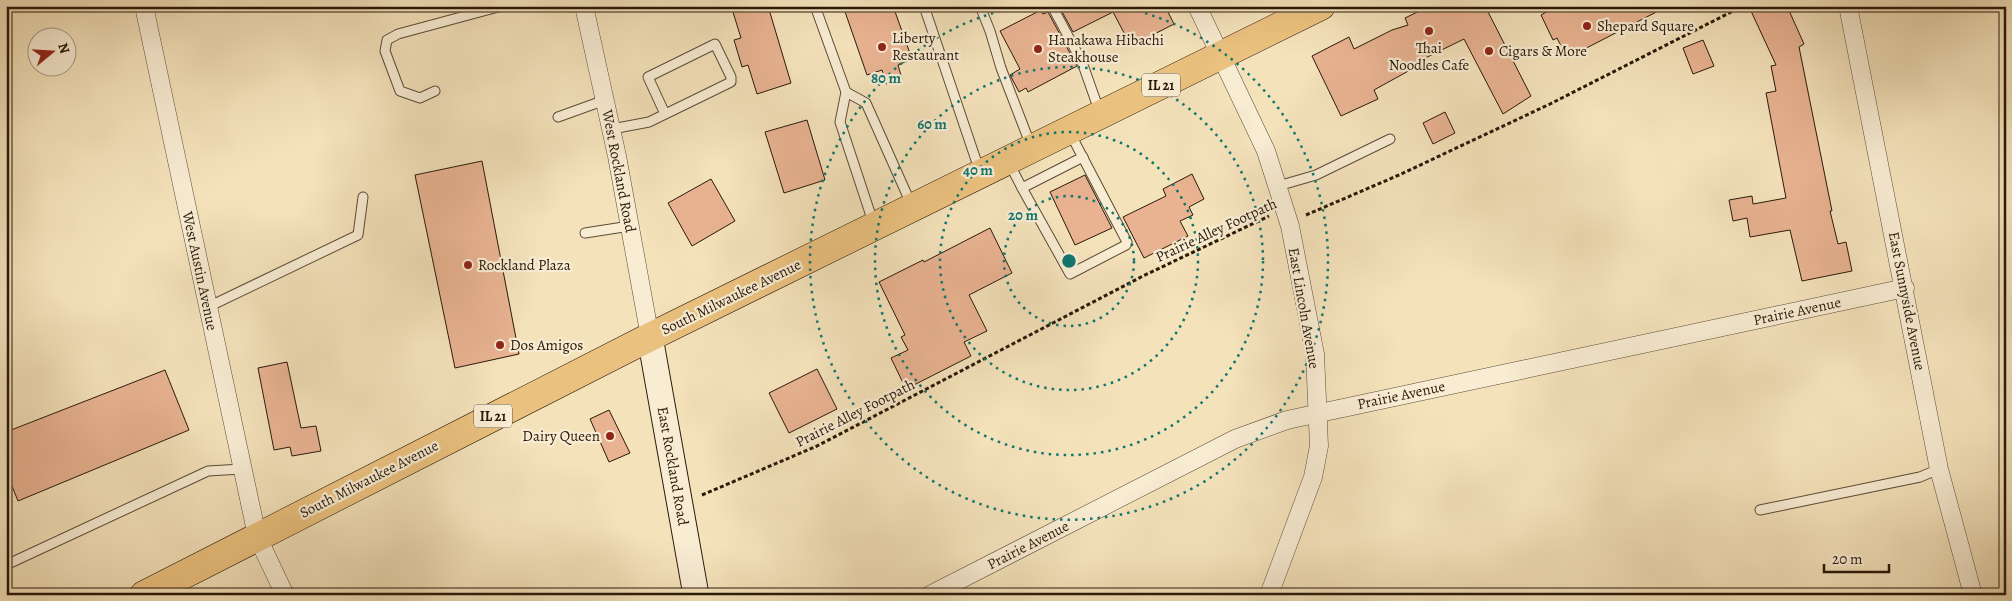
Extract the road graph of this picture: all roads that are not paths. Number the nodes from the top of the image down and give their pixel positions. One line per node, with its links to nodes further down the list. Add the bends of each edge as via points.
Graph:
1 (144, 6): 33 (street, West Austin Avenue)
2 (502, 6): 12 (lane, via 398,34 387,40 385,51 400,90 420,98)
3 (584, 6): 14 (street, West Rockland Road)
4 (815, 6): 13 (lane)
5 (924, 6): 24 (lane)
6 (980, 6): 21 (lane)
7 (1052, 6): 16 (lane, via 1082,62)
8 (1197, 6): 11 (street, East Lincoln Avenue)
9 (1848, 6): 32 (street, East Sunnyside Avenue)
10 (1311, 9): 11 (main road, South Milwaukee Avenue / IL 21)
11 (1221, 56): 16 (main road, South Milwaukee Avenue / IL 21); 25 (street, East Lincoln Avenue, via 1266,151)
12 (436, 91)
13 (846, 92): 28 (lane, via 866,103); 30 (lane, via 840,122)
14 (605, 100): 17 (lane); 18 (street, West Rockland Road)
15 (665, 114): 15 (lane, via 648,81 650,75 716,44 731,82); 18 (lane, via 649,122)
16 (1101, 115): 19 (main road, South Milwaukee Avenue / IL 21)
17 (558, 117)
18 (612, 129): 29 (street, West Rockland Road)
19 (1069, 131): 21 (main road, South Milwaukee Avenue / IL 21); 22 (lane)
20 (1390, 139): 25 (lane, via 1316,175)
21 (1032, 149): 23 (main road, South Milwaukee Avenue / IL 21)
22 (1083, 157): 26 (lane); 26 (lane, via 1128,244 1073,273 1068,272)
23 (1008, 161): 24 (main road, South Milwaukee Avenue / IL 21); 26 (lane)
24 (981, 174): 28 (main road, South Milwaukee Avenue / IL 21)
25 (1278, 186): 35 (street, East Lincoln Avenue, via 1290,226 1315,354)
26 (1022, 188)
27 (362, 197): 33 (lane, via 358,235)
28 (913, 208): 30 (main road, South Milwaukee Avenue / IL 21)
29 (630, 226): 31 (lane); 34 (street, West Rockland Road)
30 (874, 226): 34 (main road, South Milwaukee Avenue / IL 21)
31 (585, 233)
32 (1905, 288): 35 (street, Prairie Avenue); 37 (street, East Sunnyside Avenue)
33 (208, 307): 36 (street, West Austin Avenue)
34 (650, 337): 39 (main road, South Milwaukee Avenue / IL 21); 43 (street, East Rockland Road)
35 (1317, 413): 44 (street, Prairie Avenue, via 1235,439); 45 (street, East Lincoln Avenue, via 1318,446 1313,478)
36 (242, 468): 39 (street, West Austin Avenue); 40 (lane, via 208,471)
37 (1940, 469): 38 (lane, via 1920,477); 46 (street, East Sunnyside Avenue)
38 (1760, 510)
39 (257, 536): 41 (main road, South Milwaukee Avenue / IL 21); 42 (street, West Austin Avenue)
40 (6, 565)
41 (144, 595)
42 (285, 595)
43 (696, 595)
44 (930, 595)
45 (1269, 595)
46 (1974, 595)

